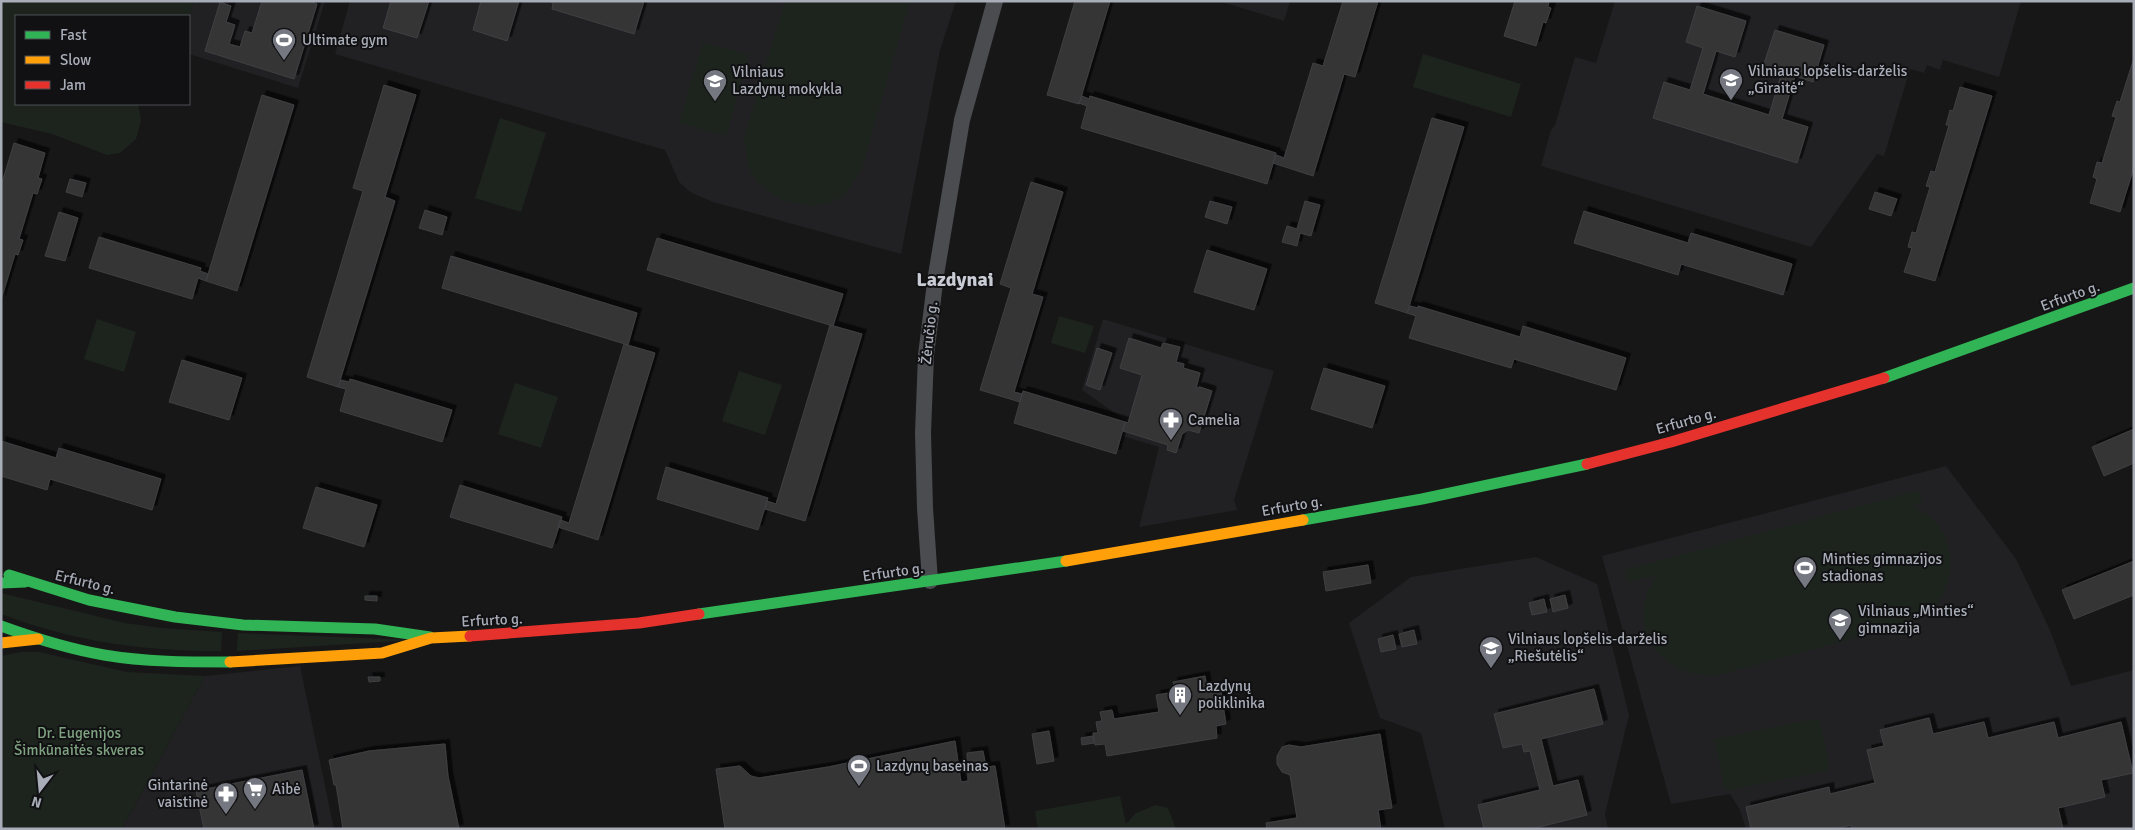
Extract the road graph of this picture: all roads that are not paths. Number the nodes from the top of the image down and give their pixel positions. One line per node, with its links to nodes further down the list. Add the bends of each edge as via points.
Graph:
1 (995, 1): 4 (street, Žėručio g., via 962,120 926,355 923,433)
2 (2134, 288): 4 (street, Erfurto g., via 1896,374 1671,442 1578,466 1422,499)
3 (1, 572): 5 (street, Erfurto g.)
4 (930, 581): 8 (street, Erfurto g., via 639,623)
5 (25, 582): 6 (street); 8 (street, Erfurto g., via 143,611 231,624 346,626 402,631)
6 (1, 583)
7 (1, 626): 9 (street, Erfurto g.)
8 (431, 638): 9 (street, Erfurto g., via 382,653 228,662 110,657)
9 (38, 639): 10 (street)
10 (1, 643)

